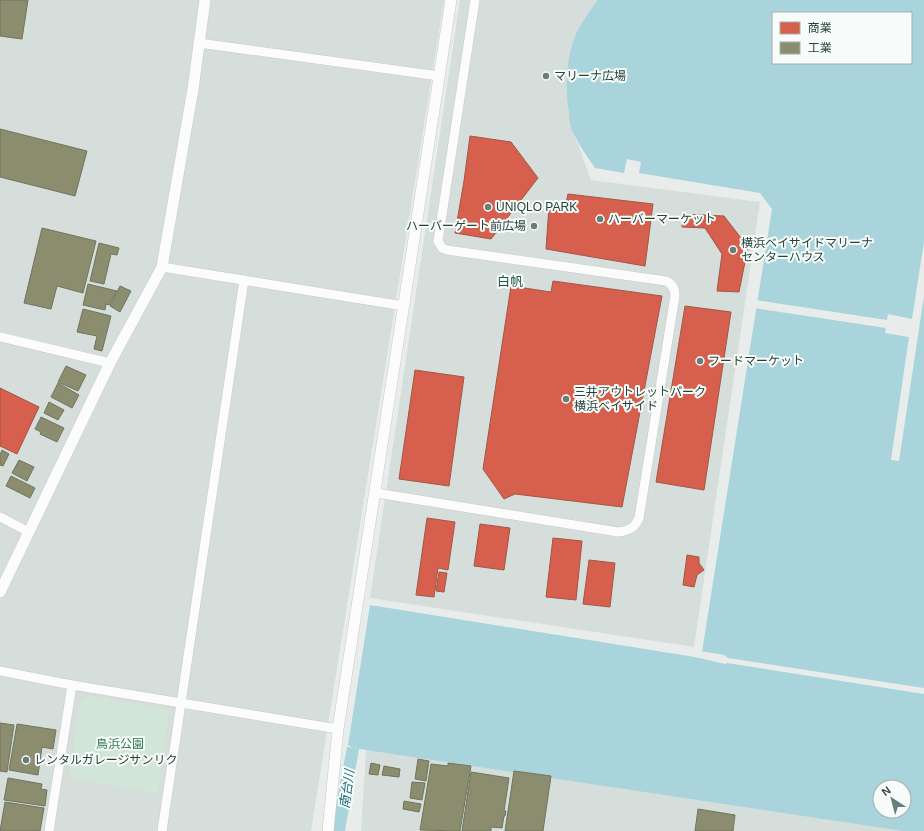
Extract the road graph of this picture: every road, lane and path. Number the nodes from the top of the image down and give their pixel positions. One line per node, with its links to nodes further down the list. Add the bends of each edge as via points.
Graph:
1 (205, 0): 4 (street)
2 (451, 0): 5 (street)
3 (475, 0): 11 (street, via 438,241 442,248 447,250 670,283 675,296 639,518 633,528 626,532 618,532)
4 (199, 43): 5 (street); 6 (street)
5 (439, 76): 8 (street)
6 (162, 267): 7 (street); 10 (street)
7 (244, 280): 8 (street); 17 (street)
8 (404, 306): 11 (street)
9 (0, 337): 10 (street)
10 (110, 363): 13 (street)
11 (376, 493): 18 (street)
12 (0, 517): 13 (street)
13 (29, 532): 14 (street)
14 (0, 592)
15 (0, 671): 16 (street)
16 (72, 685): 17 (street); 19 (street)
17 (182, 704): 18 (street); 20 (street)
18 (338, 729): 21 (street)
19 (49, 831)
20 (162, 831)
21 (328, 831)

